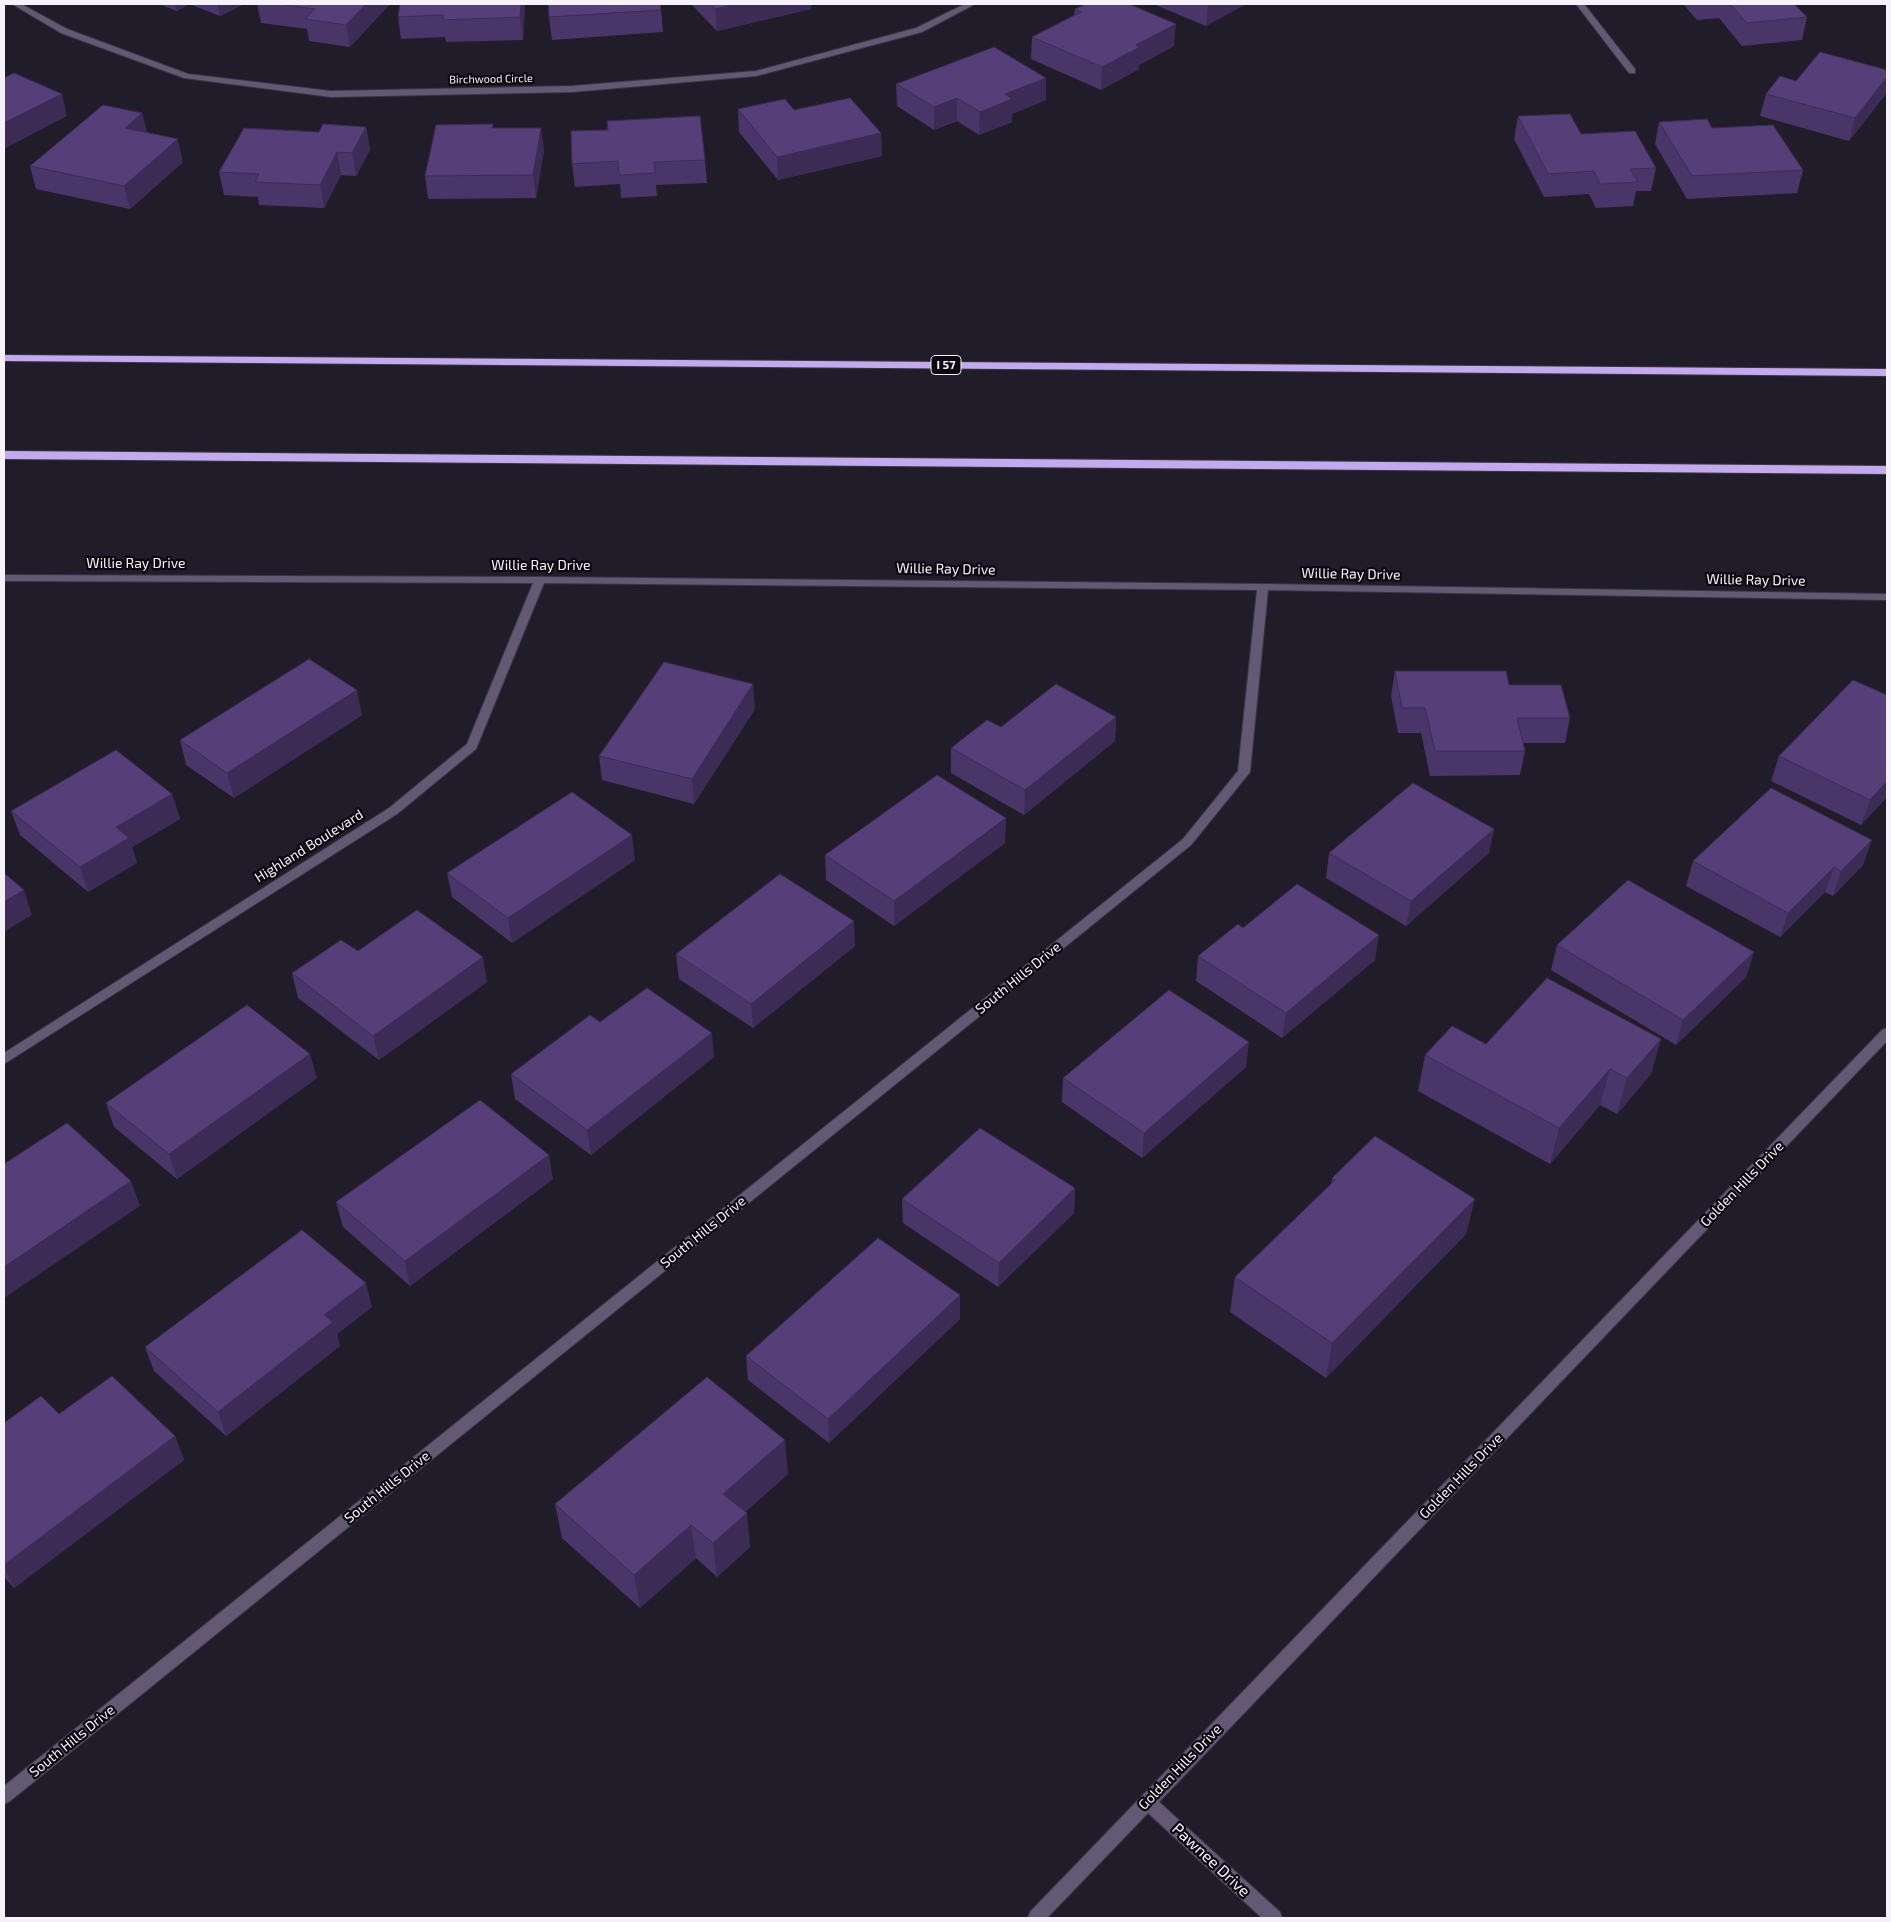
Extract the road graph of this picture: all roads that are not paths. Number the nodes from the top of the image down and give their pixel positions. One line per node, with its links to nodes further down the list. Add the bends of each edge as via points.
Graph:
1 (16, 4): 2 (street, Birchwood Circle, via 64,30 187,76 331,94 572,89 756,72 919,30)
2 (971, 4)
3 (1580, 4): 4 (street)
4 (1632, 71)
5 (4, 358): 6 (highway, I 57)
6 (1887, 373)
7 (4, 455): 8 (highway)
8 (1887, 470)
9 (4, 578): 10 (street, Willie Ray Drive)
10 (540, 580): 11 (street, Willie Ray Drive); 14 (street, Highland Boulevard, via 472,746 393,811)
11 (1263, 587): 12 (street, Willie Ray Drive); 15 (street, South Hills Drive, via 1244,772 1187,842)
12 (1887, 597)
13 (1887, 1033): 16 (street, Golden Hills Drive)
14 (4, 1059)
15 (4, 1796)
16 (1147, 1802): 17 (street, Golden Hills Drive); 18 (street, Pawnee Drive)
17 (1036, 1918)
18 (1274, 1918)

